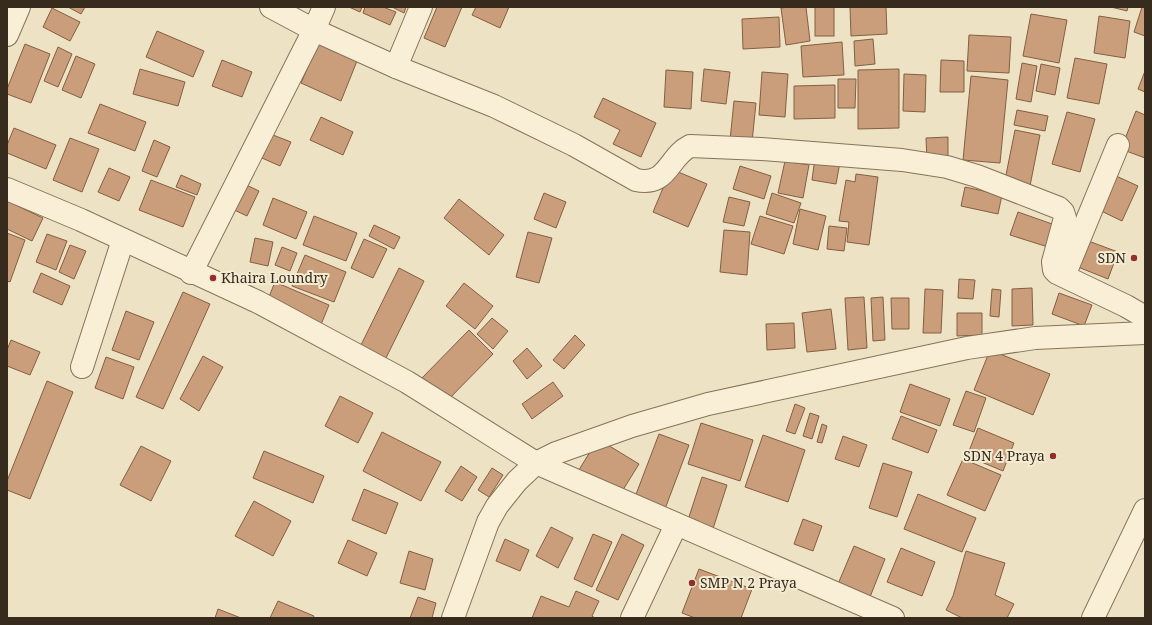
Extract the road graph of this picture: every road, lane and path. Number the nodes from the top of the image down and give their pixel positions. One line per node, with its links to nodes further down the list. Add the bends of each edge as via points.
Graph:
1 (19, 7): 6 (street)
2 (271, 7): 5 (street)
3 (324, 7): 5 (street)
4 (421, 7): 7 (street)
5 (314, 30): 7 (street); 11 (street)
6 (7, 35)
7 (396, 67): 12 (street, via 494,106 574,145 636,180 647,182 663,175 678,155 690,146 761,148 902,160 947,167 977,176 1053,205 1063,212 1064,223 1053,266 1055,272)
8 (1118, 145): 12 (street)
9 (7, 189): 10 (street)
10 (124, 240): 11 (street); 15 (street)
11 (191, 273): 16 (street, via 258,302 407,382)
12 (1064, 276): 13 (street)
13 (1145, 318)
14 (1145, 333): 16 (street, via 1035,338 967,348 708,404 632,426 556,453)
15 (82, 368)
16 (536, 463): 18 (street); 19 (street, via 517,480 488,522)
17 (1145, 510): 22 (street)
18 (676, 524): 20 (street); 21 (street)
19 (453, 618)
20 (632, 618)
21 (893, 618)
22 (1092, 618)

